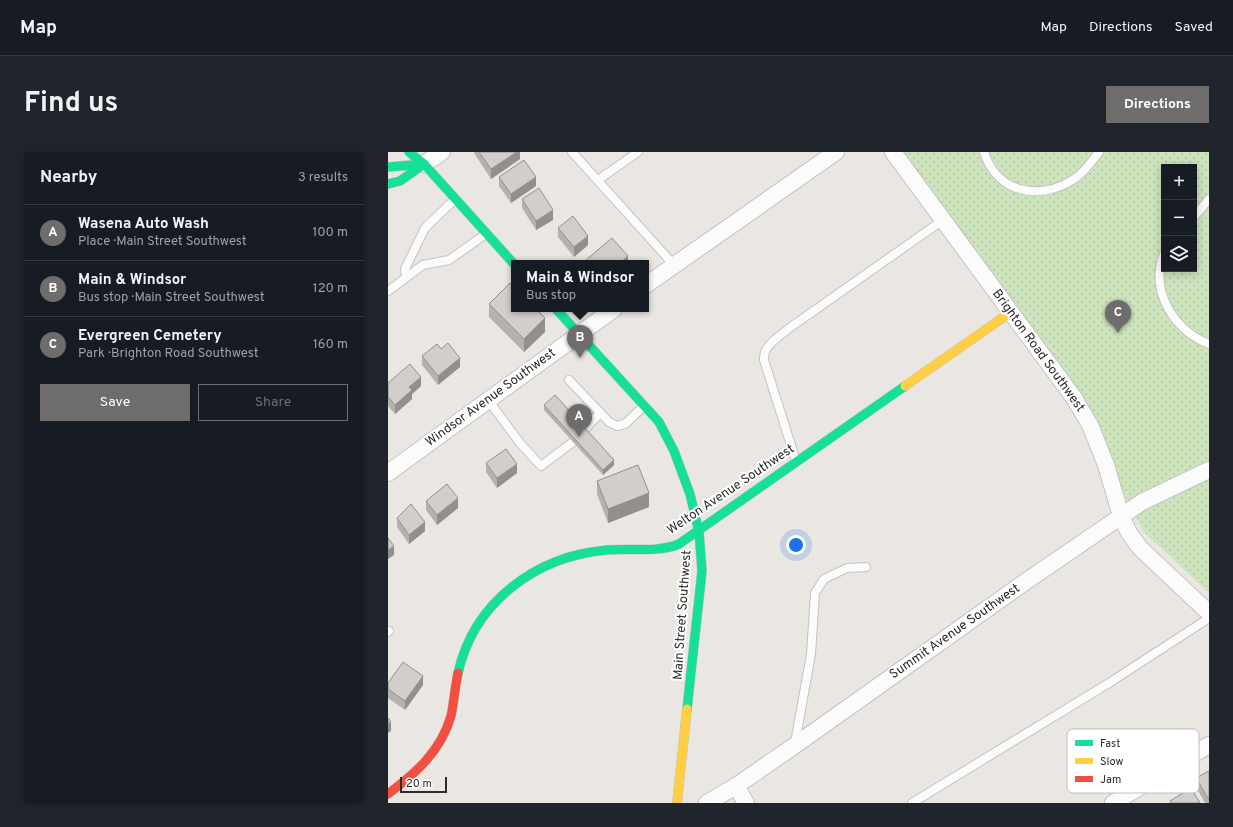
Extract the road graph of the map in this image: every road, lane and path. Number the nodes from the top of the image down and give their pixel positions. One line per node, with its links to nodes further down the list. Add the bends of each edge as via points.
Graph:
1 (409, 152): 9 (street)
2 (442, 152): 9 (street)
3 (572, 152): 11 (lane)
4 (638, 152): 11 (lane)
5 (836, 152): 20 (street)
6 (893, 152): 16 (street, Brighton Road Southwest)
7 (984, 152): 8 (lane, via 995,171 1007,183 1032,192 1048,191 1063,186 1076,178)
8 (1099, 152)
9 (425, 158): 10 (street); 12 (street, via 400,181); 13 (street)
10 (388, 167)
11 (598, 180): 20 (lane)
12 (388, 184)
13 (455, 199): 17 (street); 21 (lane, via 425,228 405,269)
14 (1209, 200): 15 (lane)
15 (1197, 214)
16 (943, 220): 26 (street, Brighton Road Southwest); 33 (lane, via 766,347 764,360)
17 (486, 234): 18 (street); 21 (lane, via 449,260 423,265)
18 (511, 261)
19 (1161, 261): 28 (lane, via 1159,275 1162,295 1169,310 1187,332)
20 (674, 265): 22 (street)
21 (406, 277): 23 (lane)
22 (649, 283)
23 (389, 289)
24 (559, 312): 27 (street, Main Street Southwest)
25 (610, 312): 27 (street, Windsor Avenue Southwest)
26 (1011, 312): 33 (street, Welton Avenue Southwest); 36 (street, Brighton Road Southwest, via 1074,398 1090,425 1106,465)
27 (579, 334): 30 (street, Windsor Avenue Southwest); 31 (street, Main Street Southwest)
28 (1209, 344)
29 (569, 380): 32 (lane)
30 (488, 400): 32 (lane, via 541,466 573,442); 35 (street, Windsor Avenue Southwest)
31 (644, 405): 32 (lane, via 625,424 617,426); 37 (street, Main Street Southwest, via 668,436 695,506)
32 (600, 413)
33 (796, 462): 37 (street, Welton Avenue Southwest)
34 (1209, 470): 36 (street, Summit Avenue Southwest, via 1142,502)
35 (388, 473)
36 (1121, 516): 39 (street, Brighton Road Southwest, via 1140,548); 42 (street, Summit Avenue Southwest)
37 (699, 530): 46 (street, Welton Avenue Southwest, via 669,548 596,551 570,556 549,563 513,587 483,618 471,638 460,665 449,720 432,755 421,768); 47 (street, Main Street Southwest, via 702,571)
38 (866, 567): 42 (lane, via 847,568 824,578 815,593 811,654)
39 (1209, 613)
40 (1209, 618): 50 (lane, via 1109,683)
41 (1209, 745): 43 (street)
42 (794, 746): 44 (street, Summit Avenue Southwest)
43 (1199, 751)
44 (736, 786): 48 (street, Summit Avenue Southwest); 49 (street)
45 (1130, 793): 51 (street)
46 (388, 794)
47 (677, 803)
48 (707, 803)
49 (746, 803)
50 (912, 803)
51 (1113, 803)

